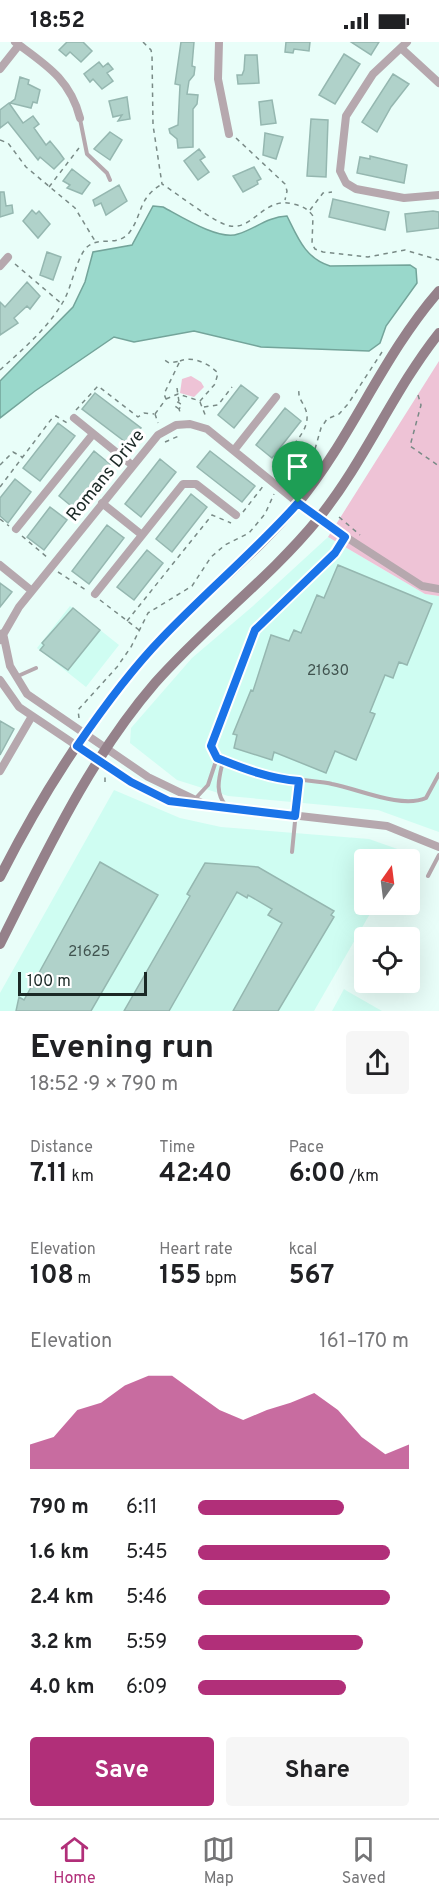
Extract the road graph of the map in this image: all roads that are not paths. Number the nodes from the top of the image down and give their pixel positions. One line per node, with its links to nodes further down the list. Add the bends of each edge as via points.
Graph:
1 (219, 42): 7 (street, via 218,79)
2 (17, 44): 4 (street); 6 (street, via 61,80 74,97)
3 (405, 45): 5 (street); 9 (street, via 373,74 346,116 340,171 346,183 356,189 404,198)
4 (0, 69)
5 (439, 83)
6 (80, 118): 8 (lane, via 87,154)
7 (229, 134)
8 (110, 180)
9 (439, 195)
10 (8, 257): 11 (street)
11 (0, 266)
12 (439, 291): 20 (main road, via 407,332)
13 (439, 333): 22 (main road)
14 (276, 397): 17 (street)
15 (72, 418): 16 (street)
16 (93, 434): 18 (street); 23 (street)
17 (235, 449): 18 (street, Romans Drive, via 207,429 176,425 158,435); 20 (street, Romans Drive)
18 (132, 465): 19 (street, Romans Drive)
19 (102, 503): 24 (street); 28 (street, Romans Drive)
20 (298, 503): 22 (street, Romans Drive); 35 (main road, via 161,639)
21 (238, 516): 24 (street, via 190,482 183,484)
22 (318, 519): 25 (street, Romans Drive); 37 (main road, via 176,660)
23 (14, 529)
24 (142, 535): 29 (street)
25 (345, 537): 27 (street, Romans Drive, via 422,586); 38 (lane, via 335,553 255,630 211,746)
26 (0, 565): 28 (street)
27 (439, 589)
28 (32, 591): 30 (street, Romans Drive)
29 (94, 595)
30 (2, 636): 32 (street, Romans Drive)
31 (36, 668): 32 (lane)
32 (14, 677): 33 (street); 35 (street, Romans Drive, via 27,694)
33 (0, 681): 34 (street, via 11,700)
34 (32, 716): 36 (street); 41 (street)
35 (85, 734): 36 (main road); 37 (street, Romans Drive)
36 (77, 746): 39 (street); 52 (main road)
37 (106, 748): 39 (main road); 44 (street, Romans Drive, via 148,777)
38 (217, 758): 40 (lane); 44 (lane, via 208,785)
39 (98, 760): 45 (street, via 169,801); 53 (main road, via 67,810)
40 (224, 761): 43 (lane, via 279,779); 46 (lane, via 218,787 220,800)
41 (0, 771)
42 (439, 774): 43 (lane, via 426,798 409,802 333,784)
43 (299, 781): 47 (lane)
44 (194, 799): 45 (street, Romans Drive)
45 (207, 806): 46 (street)
46 (229, 810): 47 (street)
47 (295, 816): 48 (street, via 387,826); 49 (lane)
48 (439, 847)
49 (292, 852)
50 (439, 855): 51 (lane)
51 (428, 876)
52 (0, 877)
53 (0, 944)

